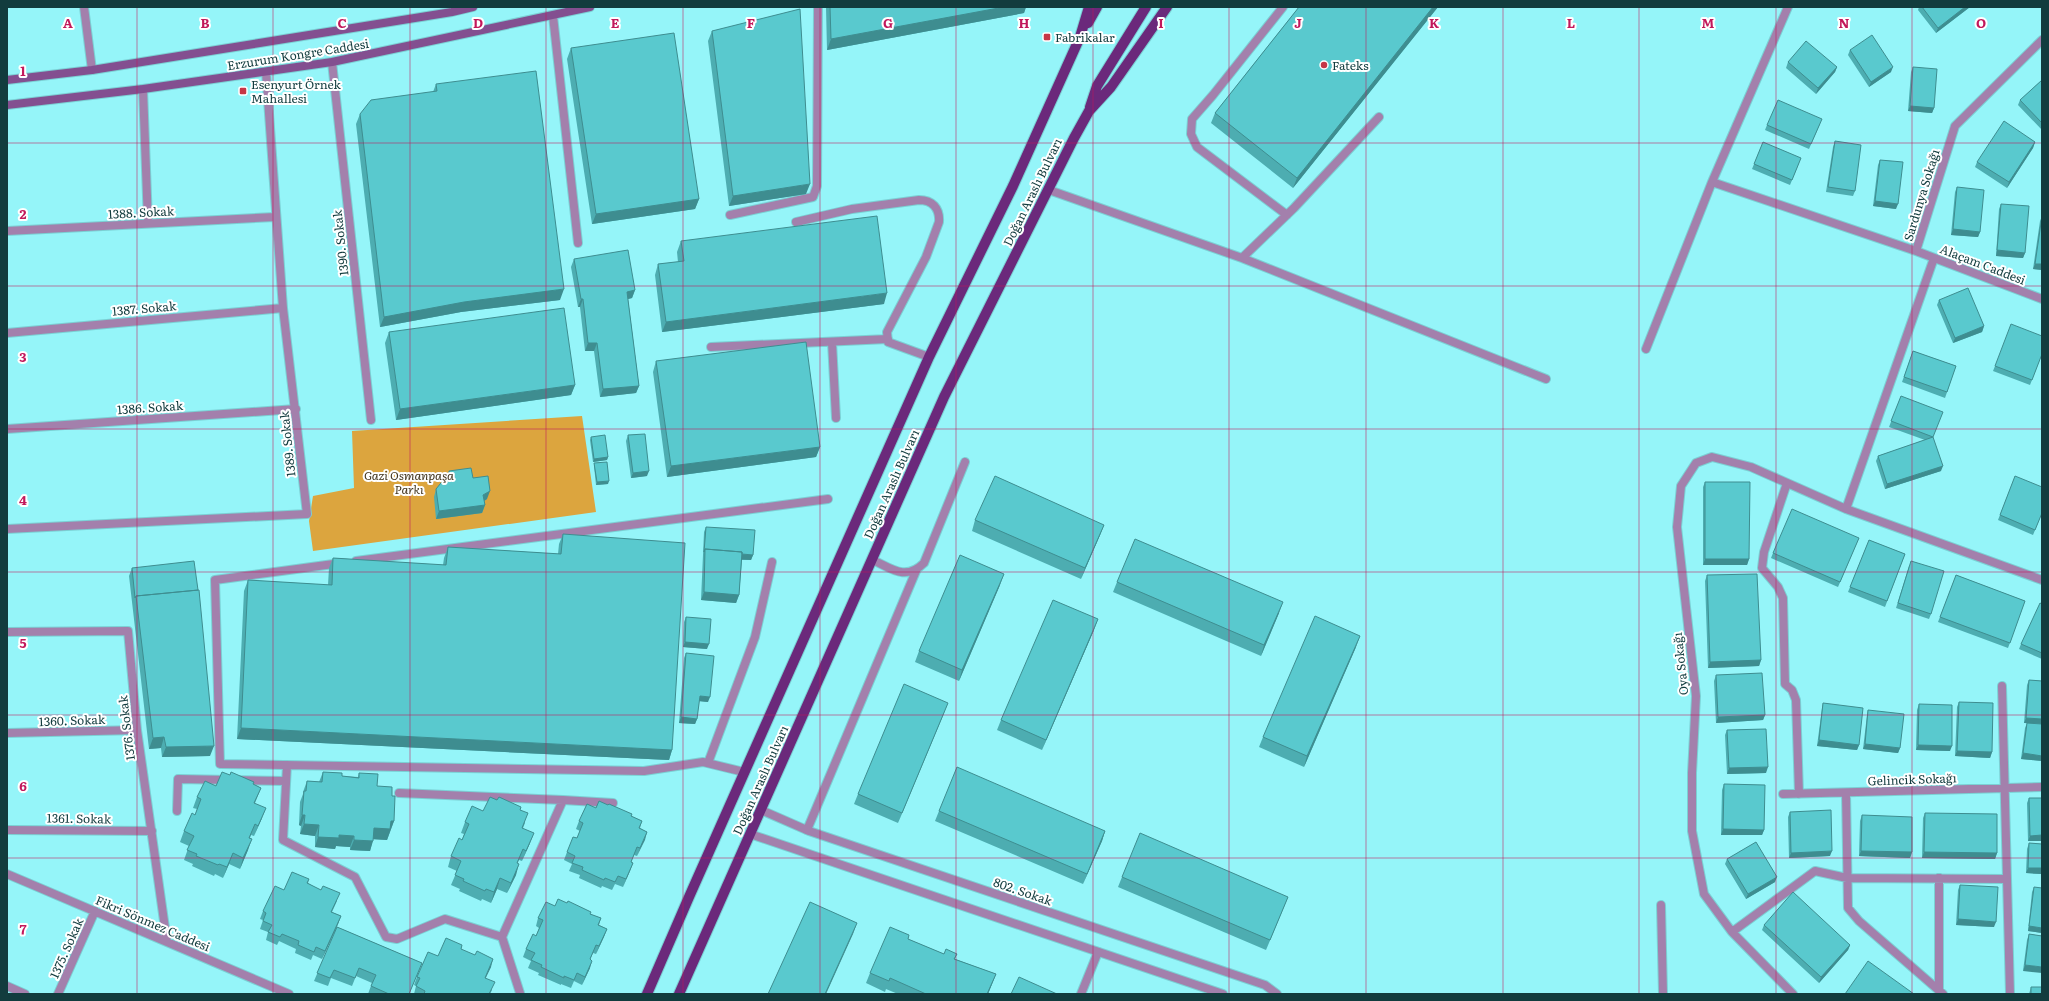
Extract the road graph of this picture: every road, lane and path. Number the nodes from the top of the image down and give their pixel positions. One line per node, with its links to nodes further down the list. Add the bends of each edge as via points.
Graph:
1 (84, 7): 15 (street)
2 (473, 7): 15 (main road, Erzurum Kongre Caddesi)
3 (590, 7): 11 (main road, Erzurum Kongre Caddesi)
4 (818, 7): 24 (street, via 817,186 813,197)
5 (1089, 7): 12 (main road, Doğan Araslı Bulvarı)
6 (1097, 7): 12 (main road)
7 (1146, 7): 20 (main road, via 1098,86)
8 (1167, 7): 20 (main road, Doğan Araslı Bulvarı, via 1111,87)
9 (1283, 7): 25 (street, via 1192,119 1190,126 1197,147)
10 (1788, 7): 22 (street)
11 (553, 16): 14 (main road, Erzurum Kongre Caddesi); 30 (street)
12 (1080, 37): 41 (main road, Doğan Araslı Bulvarı, via 1013,186)
13 (2042, 40): 31 (street, Sardunya Sokağı, via 1955,126)
14 (332, 62): 16 (main road, Erzurum Kongre Caddesi); 45 (street, 1390. Sokak)
15 (92, 70): 17 (main road, Erzurum Kongre Caddesi)
16 (266, 72): 18 (main road, Erzurum Kongre Caddesi); 26 (street, 1389. Sokak)
17 (7, 80)
18 (143, 89): 19 (main road, Erzurum Kongre Caddesi); 28 (street)
19 (7, 105)
20 (1089, 111): 23 (main road, Doğan Araslı Bulvarı)
21 (1379, 117): 25 (street)
22 (1712, 182): 31 (street, Sardunya Sokağı); 40 (street)
23 (1049, 190): 32 (street); 52 (main road, Doğan Araslı Bulvarı, via 944,397)
24 (730, 215)
25 (1287, 215): 32 (street)
26 (275, 217): 28 (street, 1388. Sokak); 35 (street, 1389. Sokak)
27 (796, 222): 37 (street, via 852,209 919,200 925,200 935,206 939,222 926,257 887,332)
28 (148, 223): 29 (street, 1388. Sokak)
29 (7, 231)
30 (578, 243)
31 (1916, 251): 33 (street, Alaçam Caddesi)
32 (1242, 258): 42 (street)
33 (1934, 258): 34 (street, Alaçam Caddesi); 50 (street)
34 (2042, 300)
35 (283, 308): 36 (street, 1387. Sokak); 43 (street, 1389. Sokak)
36 (7, 333)
37 (888, 339): 38 (street); 41 (street, via 888,342)
38 (832, 342): 39 (street); 44 (street)
39 (711, 347)
40 (1646, 349)
41 (929, 357): 62 (main road, Doğan Araslı Bulvarı)
42 (1546, 379)
43 (296, 409): 46 (street, 1386. Sokak); 51 (street, 1389. Sokak, via 307,514)
44 (836, 418)
45 (371, 420)
46 (7, 429)
47 (965, 462): 54 (street, via 924,563)
48 (1787, 483): 50 (street, Oya Sokağı); 69 (street, via 1764,552 1762,568 1778,587 1783,598 1785,684 1792,690 1796,700); 84 (street, Oya Sokağı, via 1751,467 1712,457 1696,463 1681,486 1677,527 1696,696 1692,831 1704,894)
49 (828, 499): 61 (street, via 215,580 220,764)
50 (1846, 509): 55 (street, Oya Sokağı)
51 (7, 529)
52 (873, 560): 54 (street, via 897,571 909,574); 72 (main road, Doğan Araslı Bulvarı)
53 (772, 562): 60 (street, via 756,637)
54 (916, 571): 75 (street)
55 (2042, 580)
56 (7, 632): 58 (street, 1376. Sokak, via 128,631)
57 (2002, 686): 65 (street)
58 (137, 730): 59 (street, 1360. Sokak); 76 (street, 1376. Sokak)
59 (7, 733)
60 (708, 763): 61 (street, via 644,771); 62 (street)
61 (287, 765): 63 (street)
62 (744, 772): 94 (main road, Doğan Araslı Bulvarı)
63 (286, 781): 73 (street, via 178,779); 85 (street, via 283,840 355,877 386,937 397,939 445,919)
64 (2042, 787): 65 (street, Gelincik Sokağı)
65 (2005, 788): 67 (street, Gelincik Sokağı); 81 (street)
66 (399, 793): 70 (street)
67 (1846, 793): 69 (street, Gelincik Sokağı); 79 (street)
68 (1783, 794): 69 (street, Gelincik Sokağı)
69 (1799, 794)
70 (563, 800): 71 (street); 85 (street)
71 (612, 803)
72 (761, 810): 75 (street, 802. Sokak); 77 (main road, Doğan Araslı Bulvarı)
73 (177, 811)
74 (7, 830): 76 (street, 1361. Sokak)
75 (807, 830): 98 (street, 802. Sokak, via 1265,985)
76 (152, 831): 86 (street, 1376. Sokak)
77 (750, 834): 87 (street); 95 (main road, Doğan Araslı Bulvarı)
78 (7, 874): 83 (street, Fikri Sönmez Caddesi)
79 (1848, 878): 80 (street); 84 (street, via 1816,871); 89 (street, via 1848,908 1858,921)
80 (1939, 878): 81 (street); 89 (street)
81 (2007, 879): 101 (street)
82 (1661, 905): 99 (street)
83 (95, 911): 86 (street, Fikri Sönmez Caddesi); 92 (street, 1375. Sokak)
84 (1732, 932): 100 (street, Oya Sokağı)
85 (502, 937): 90 (street)
86 (167, 942): 93 (street, Fikri Sönmez Caddesi)
87 (1098, 952): 96 (street); 97 (street)
88 (7, 986): 91 (street)
89 (1941, 992)
90 (520, 993)
91 (25, 994)
92 (58, 994)
93 (289, 994)
94 (647, 994)
95 (679, 994)
96 (1081, 994)
97 (1223, 994)
98 (1277, 994)
99 (1663, 994)
100 (1793, 994)
101 (2010, 994)

